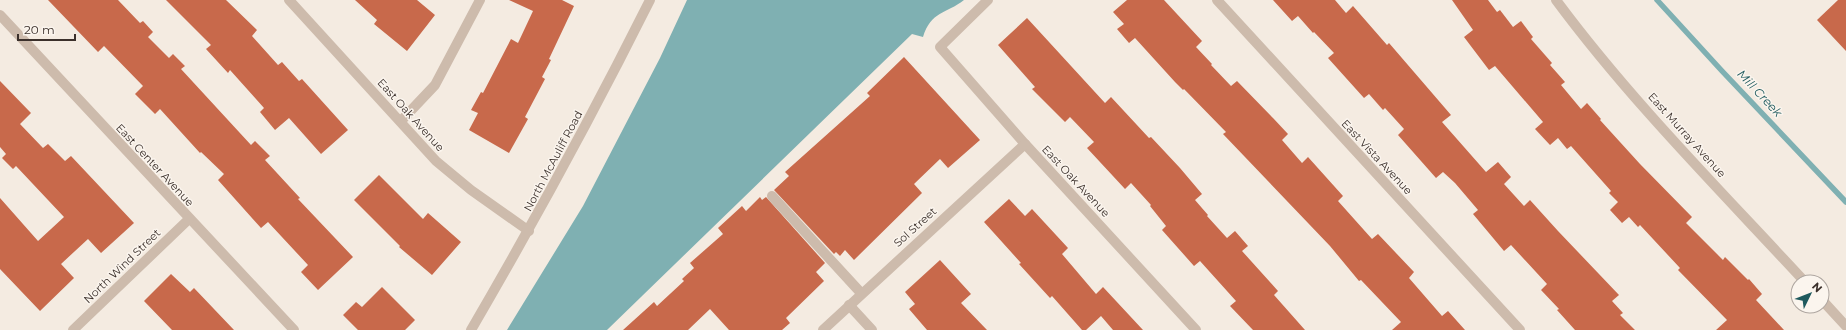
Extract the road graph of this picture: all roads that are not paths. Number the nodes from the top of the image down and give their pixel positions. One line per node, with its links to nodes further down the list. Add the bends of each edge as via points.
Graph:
1 (289, 0): 8 (street, East Oak Avenue)
2 (480, 0): 8 (street, via 435,86)
3 (650, 0): 12 (street, North McAuliff Road)
4 (988, 0): 9 (street, East Oak Avenue, via 940,47)
5 (1216, 0): 24 (street, East Vista Avenue)
6 (1556, 0): 13 (street, East Murray Avenue, via 1620,79)
7 (0, 15): 11 (street, East Center Avenue)
8 (401, 121): 12 (street, East Oak Avenue, via 436,161)
9 (1025, 144): 14 (street, Sol Street); 23 (street, East Oak Avenue)
10 (772, 196): 14 (street)
11 (189, 218): 18 (street, North Wind Street); 19 (street, East Center Avenue)
12 (528, 231): 20 (street, North McAuliff Road)
13 (1798, 274)
14 (861, 293): 15 (street, Sol Street)
15 (849, 305): 21 (street, Sol Street); 22 (street)
16 (1830, 309): 17 (street)
17 (1846, 326)
18 (72, 330)
19 (294, 330)
20 (471, 330)
21 (823, 330)
22 (872, 330)
23 (1196, 330)
24 (1520, 330)

